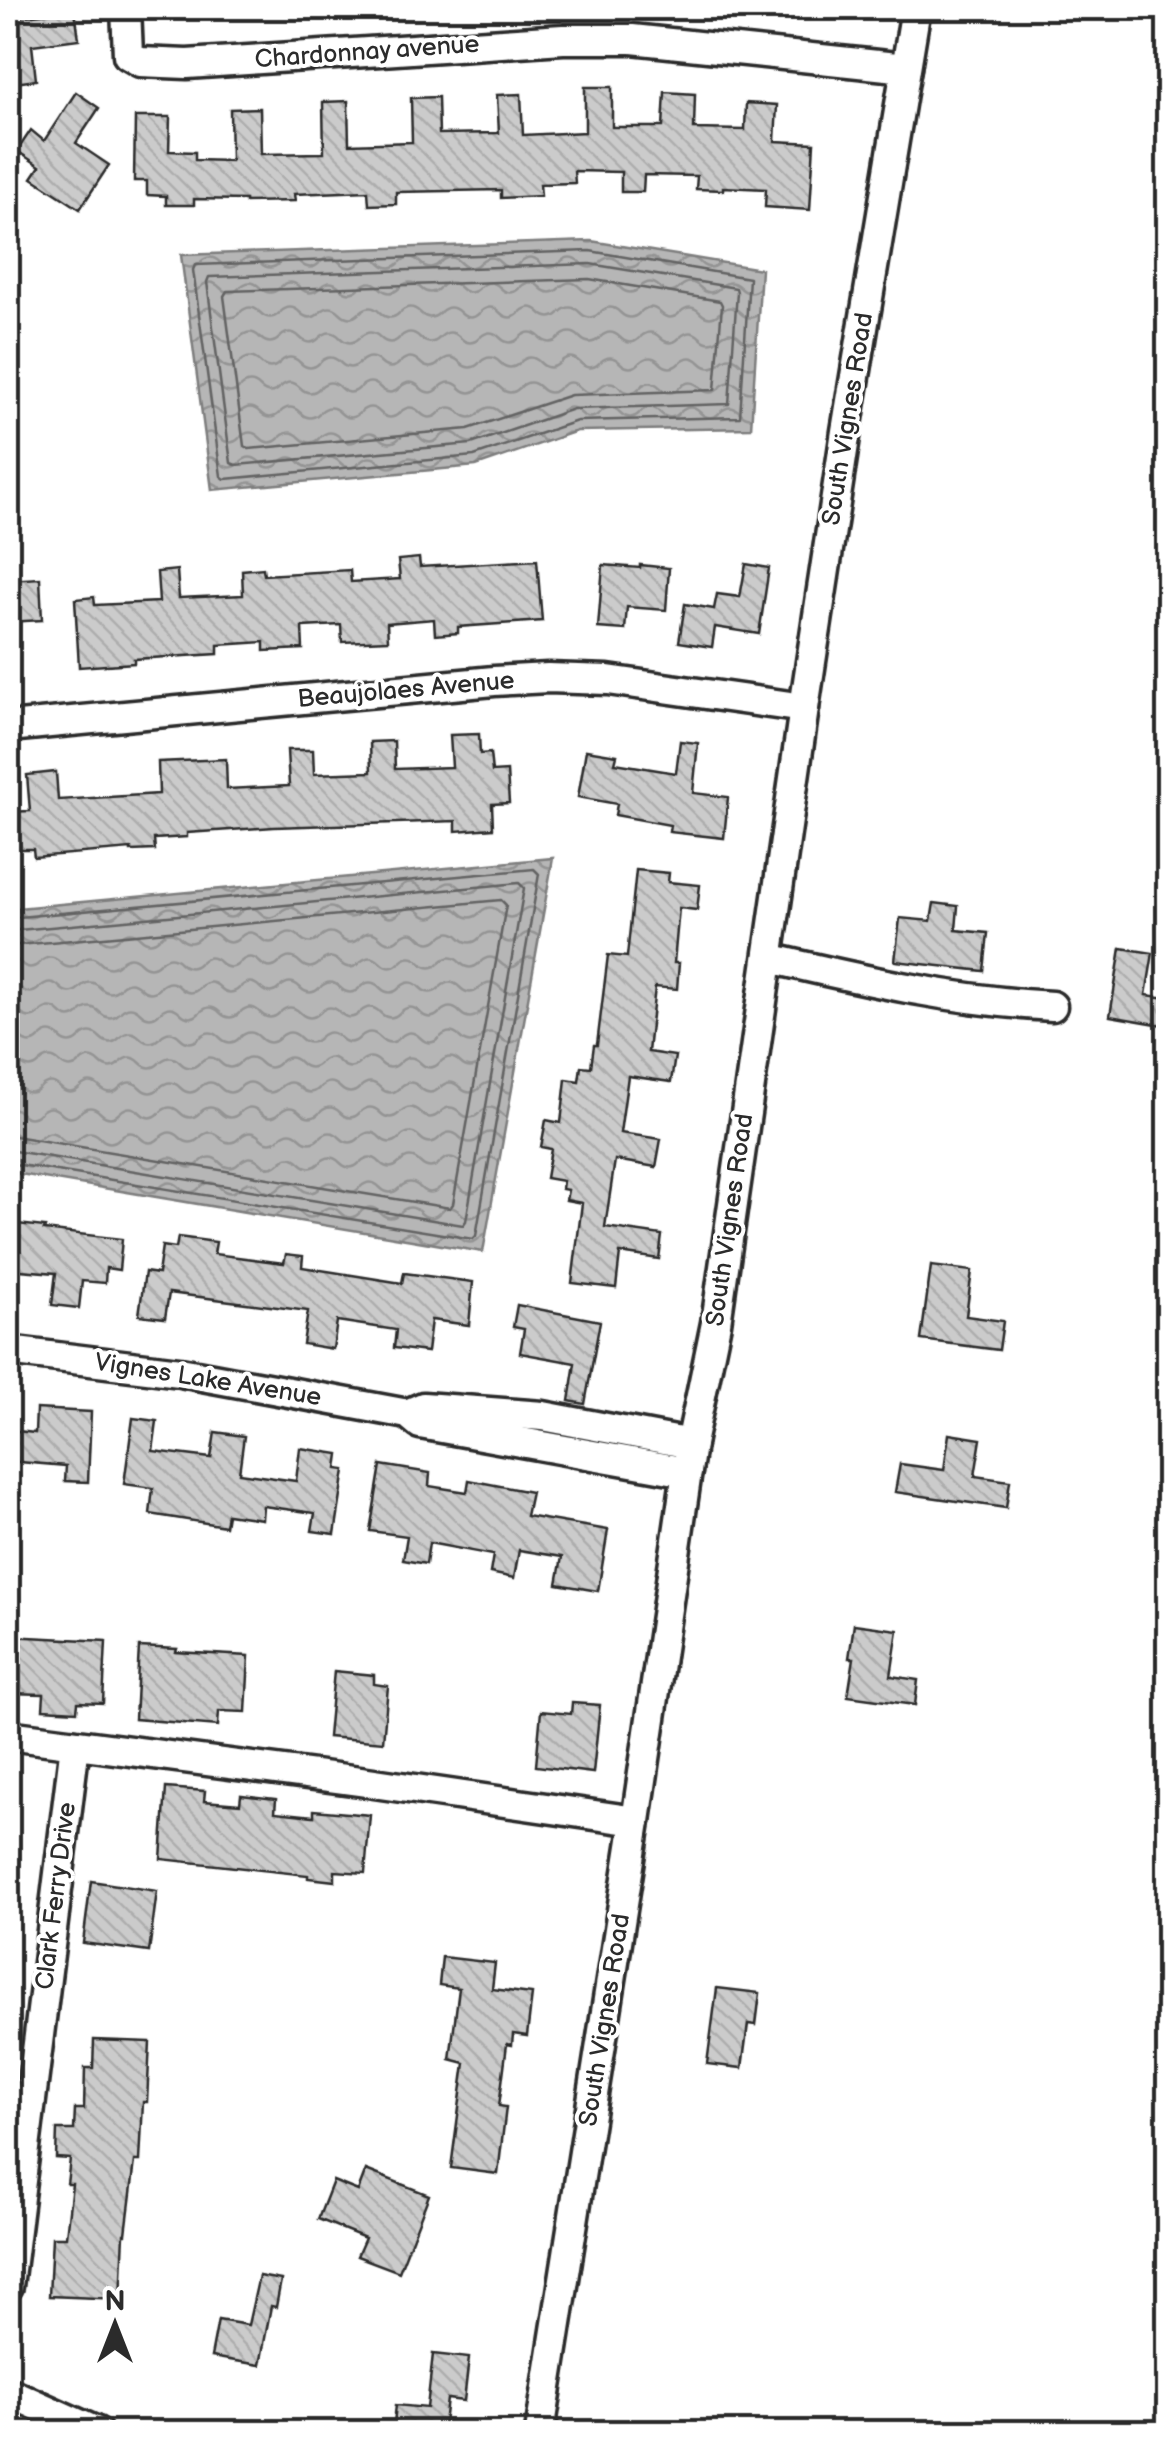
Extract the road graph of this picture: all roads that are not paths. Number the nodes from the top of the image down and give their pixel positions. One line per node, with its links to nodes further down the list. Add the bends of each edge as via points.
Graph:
1 (126, 8): 3 (street, Chardonnay avenue, via 128,55 140,62 632,39)
2 (916, 8): 3 (street, South Vignes Road)
3 (906, 68): 4 (street, South Vignes Road)
4 (804, 708): 5 (street, Beaujolaes Avenue, via 628,682 548,678); 6 (street, South Vignes Road)
5 (8, 726)
6 (768, 958): 7 (street, via 922,992); 9 (street, South Vignes Road, via 716,1322)
7 (1052, 1006)
8 (8, 1351): 9 (street, Vignes Lake Avenue, via 180,1372 408,1414 420,1424)
9 (689, 1458): 12 (street, South Vignes Road)
10 (8, 1735): 11 (street)
11 (76, 1744): 12 (street); 13 (street, Clark Ferry Drive)
12 (636, 1821): 16 (street, South Vignes Road)
13 (8, 2286)
14 (8, 2392): 15 (street)
15 (89, 2431)
16 (540, 2432)

